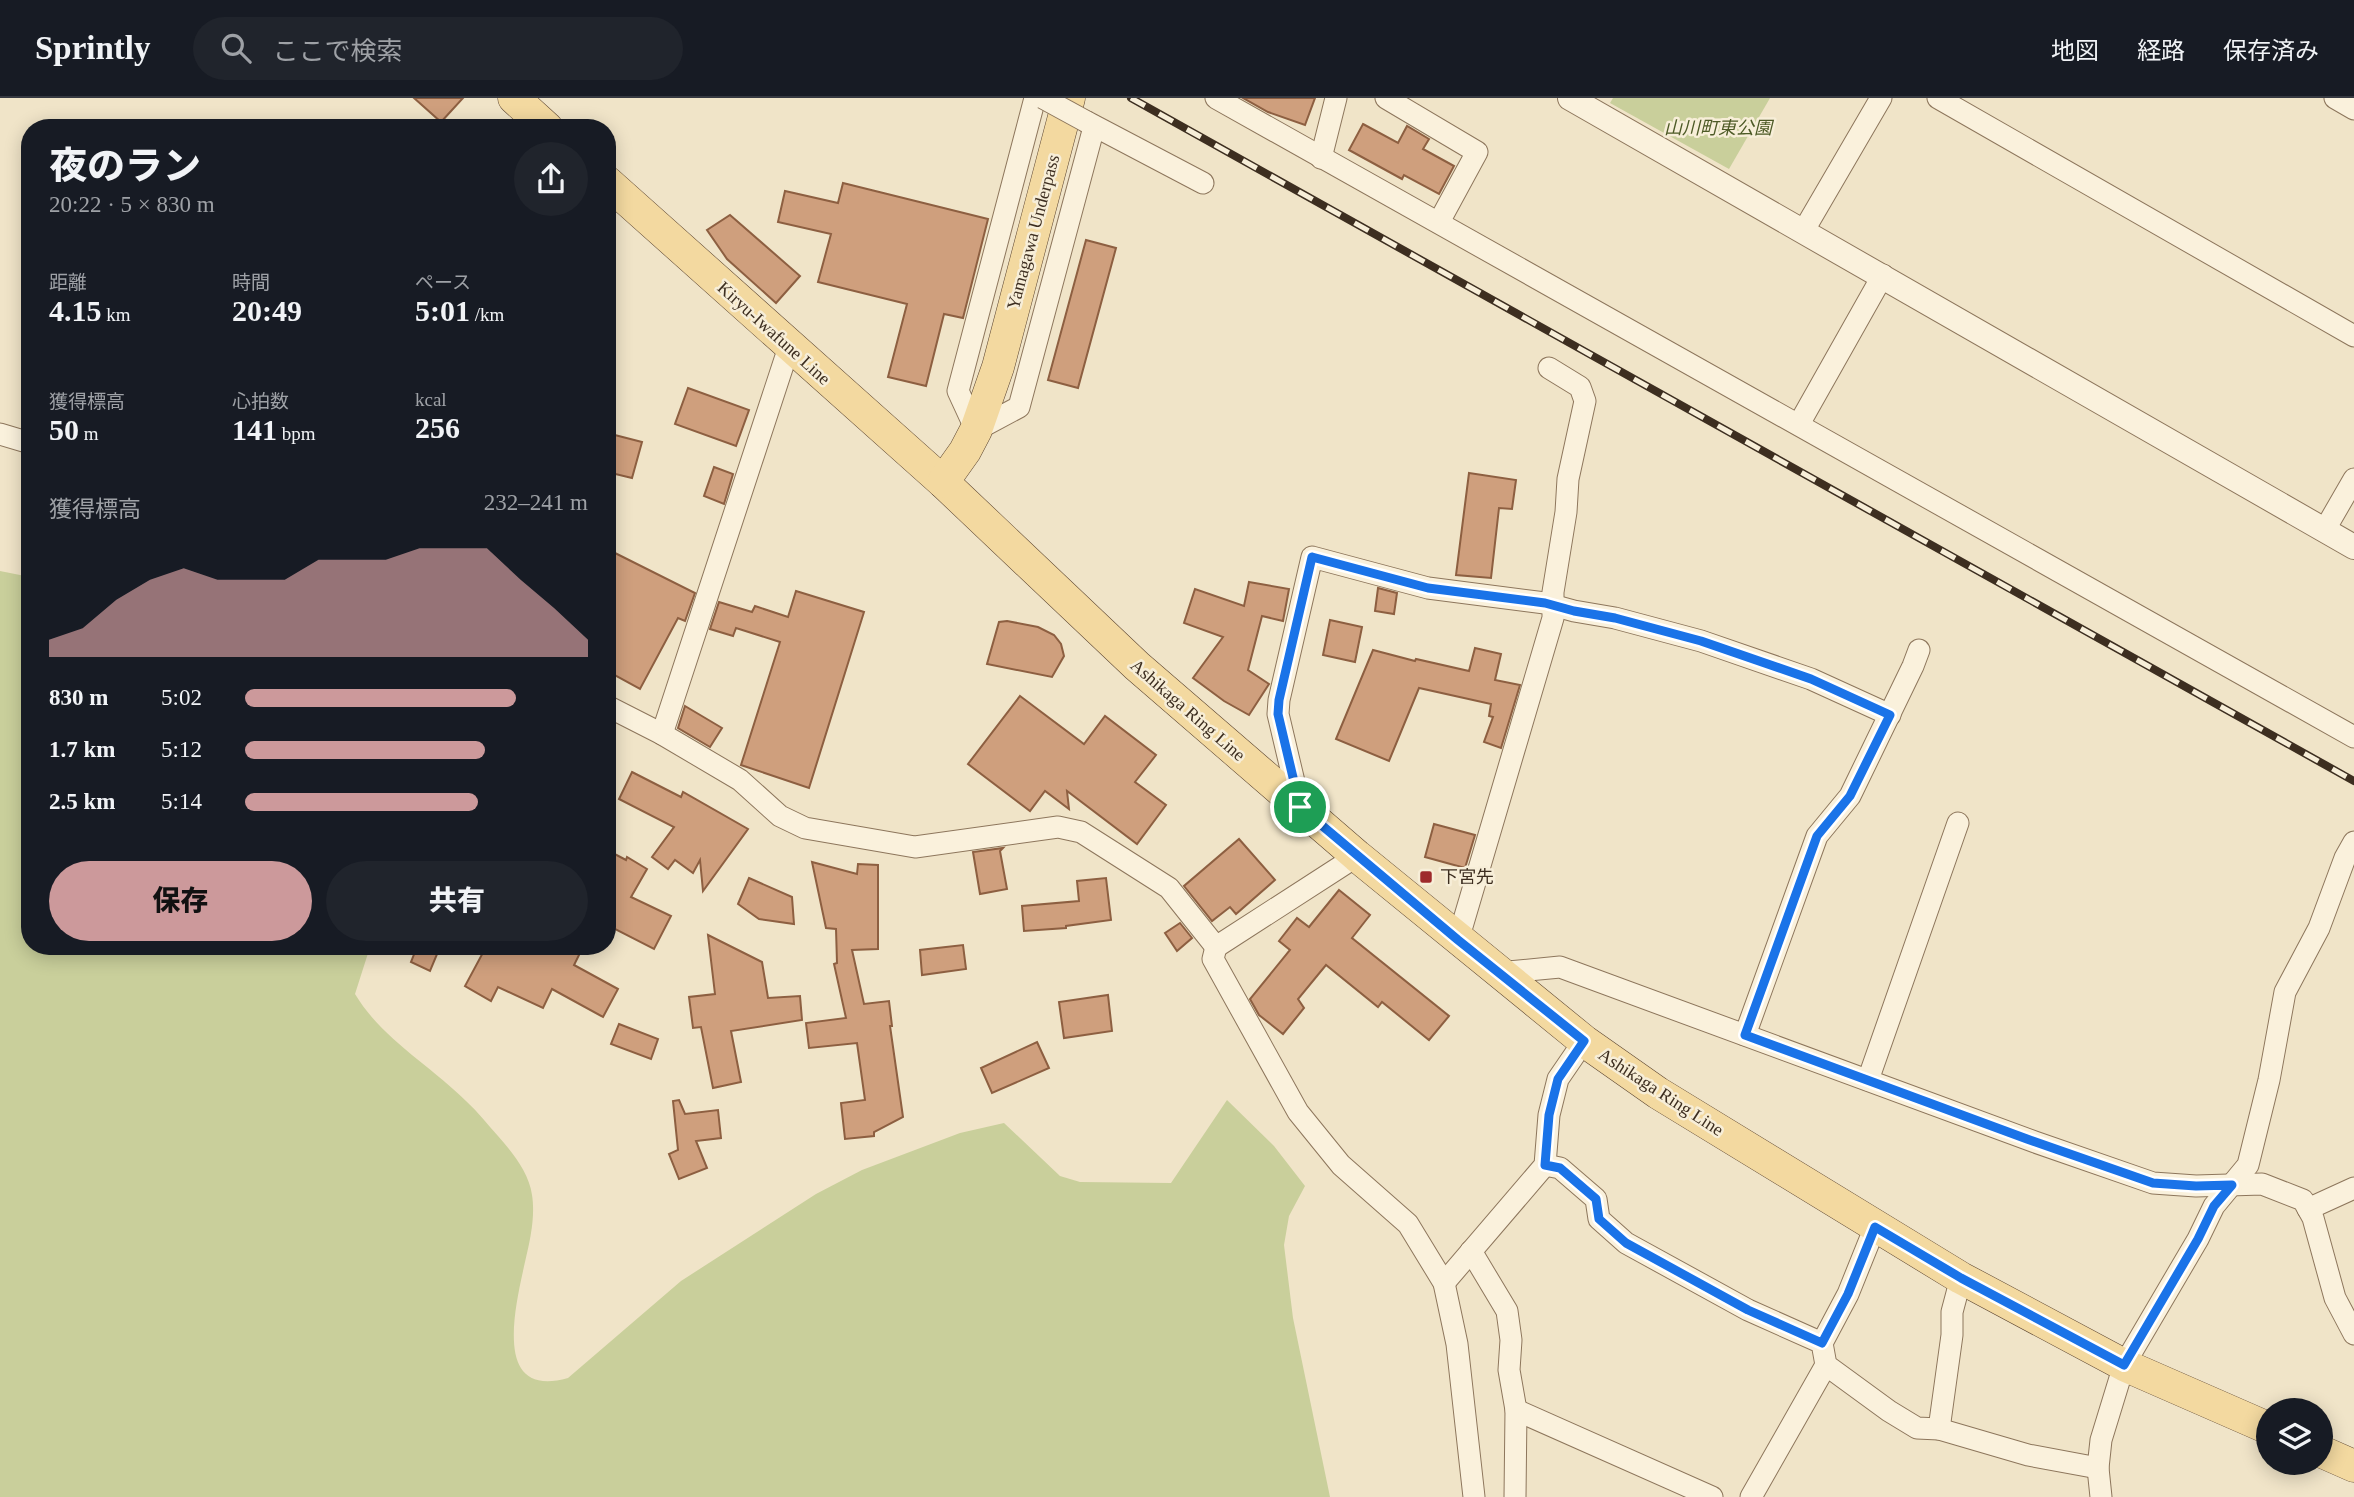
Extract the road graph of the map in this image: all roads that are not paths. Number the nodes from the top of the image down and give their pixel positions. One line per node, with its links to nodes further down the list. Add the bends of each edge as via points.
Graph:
1 (514, 98): 13 (main road)
2 (1035, 98): 24 (street, via 958,391)
3 (1043, 98): 12 (street, bridge)
4 (1216, 98): 14 (street)
5 (1336, 98): 14 (street)
6 (1387, 98): 17 (street, via 1477,152)
7 (1570, 98): 18 (street)
8 (1881, 98): 18 (street)
9 (1938, 98): 20 (street)
10 (2334, 98): 11 (street)
11 (2354, 109)
12 (1083, 116): 15 (street); 24 (main road, Yamagawa Underpass); 24 (street, via 1019,407)
13 (537, 119)
14 (1321, 158): 17 (street)
15 (1203, 183)
16 (616, 191): 21 (main road, Kiryu-Iwafune Line)
17 (1439, 222): 23 (street)
18 (1804, 230): 19 (street)
19 (1883, 275): 23 (street); 29 (street)
20 (2354, 336)
21 (789, 347): 28 (main road, Kiryu-Iwafune Line); 35 (street)
22 (1549, 368): 31 (street, via 1580,387 1585,401 1568,479)
23 (1799, 424): 36 (street)
24 (976, 430): 28 (main road)
25 (0, 434): 26 (street)
26 (21, 440)
27 (2354, 479): 29 (street)
28 (943, 482): 37 (main road, Ashikaga Ring Line, via 1137,666)
29 (2324, 531): 30 (street)
30 (2354, 547)
31 (1553, 606): 34 (street, via 1701,641 1811,679); 37 (street, via 1428,588 1312,557 1278,714); 41 (street)
32 (1919, 650): 34 (street)
33 (616, 711): 35 (street)
34 (1890, 715): 44 (street, via 1850,796 1817,836)
35 (662, 734): 42 (street, via 740,780 780,816 805,828 915,846 1058,827 1081,832 1169,888)
36 (2354, 737)
37 (1300, 807): 40 (main road, Ashikaga Ring Line)
38 (1958, 824): 46 (street)
39 (2354, 842): 48 (street, via 2319,928 2285,992 2248,1166)
40 (1357, 856): 41 (main road, Ashikaga Ring Line); 42 (street)
41 (1458, 940): 43 (main road, Ashikaga Ring Line)
42 (1216, 947): 54 (street, via 1213,959 1298,1112 1341,1165 1408,1224)
43 (1498, 974): 44 (street, via 1560,967); 45 (main road, Ashikaga Ring Line)
44 (1745, 1035): 46 (street)
45 (1584, 1041): 47 (street, via 1558,1079 1549,1115); 51 (main road, Ashikaga Ring Line, via 1658,1093)
46 (1868, 1080): 48 (street, via 2153,1183)
47 (1545, 1165): 52 (street); 56 (street, via 1560,1168 1596,1199 1599,1219 1626,1243 1748,1310)
48 (2232, 1185): 50 (street, via 2262,1184 2303,1200); 58 (street, via 2214,1206)
49 (2354, 1188): 50 (street)
50 (2308, 1209): 55 (street, via 2335,1298)
51 (1875, 1227): 53 (main road, Ashikaga Ring Line); 56 (street)
52 (1472, 1251): 54 (street); 59 (street, via 1507,1311)
53 (1961, 1278): 58 (main road, Ashikaga Ring Line); 61 (street, via 1952,1312)
54 (1444, 1283): 65 (street, via 1457,1344)
55 (2354, 1334)
56 (1822, 1343): 57 (street)
57 (1826, 1365): 61 (street, via 1917,1428); 68 (street)
58 (2124, 1365): 60 (main road, Ashikaga Ring Line); 64 (street, via 2101,1440)
59 (1516, 1410): 66 (street); 67 (street)
60 (2256, 1423)
61 (1939, 1429): 64 (street, via 2028,1455)
62 (2333, 1457): 63 (main road)
63 (2354, 1466)
64 (2098, 1468): 69 (street)
65 (1474, 1497)
66 (1515, 1497)
67 (1712, 1497)
68 (1751, 1497)
69 (2101, 1497)

